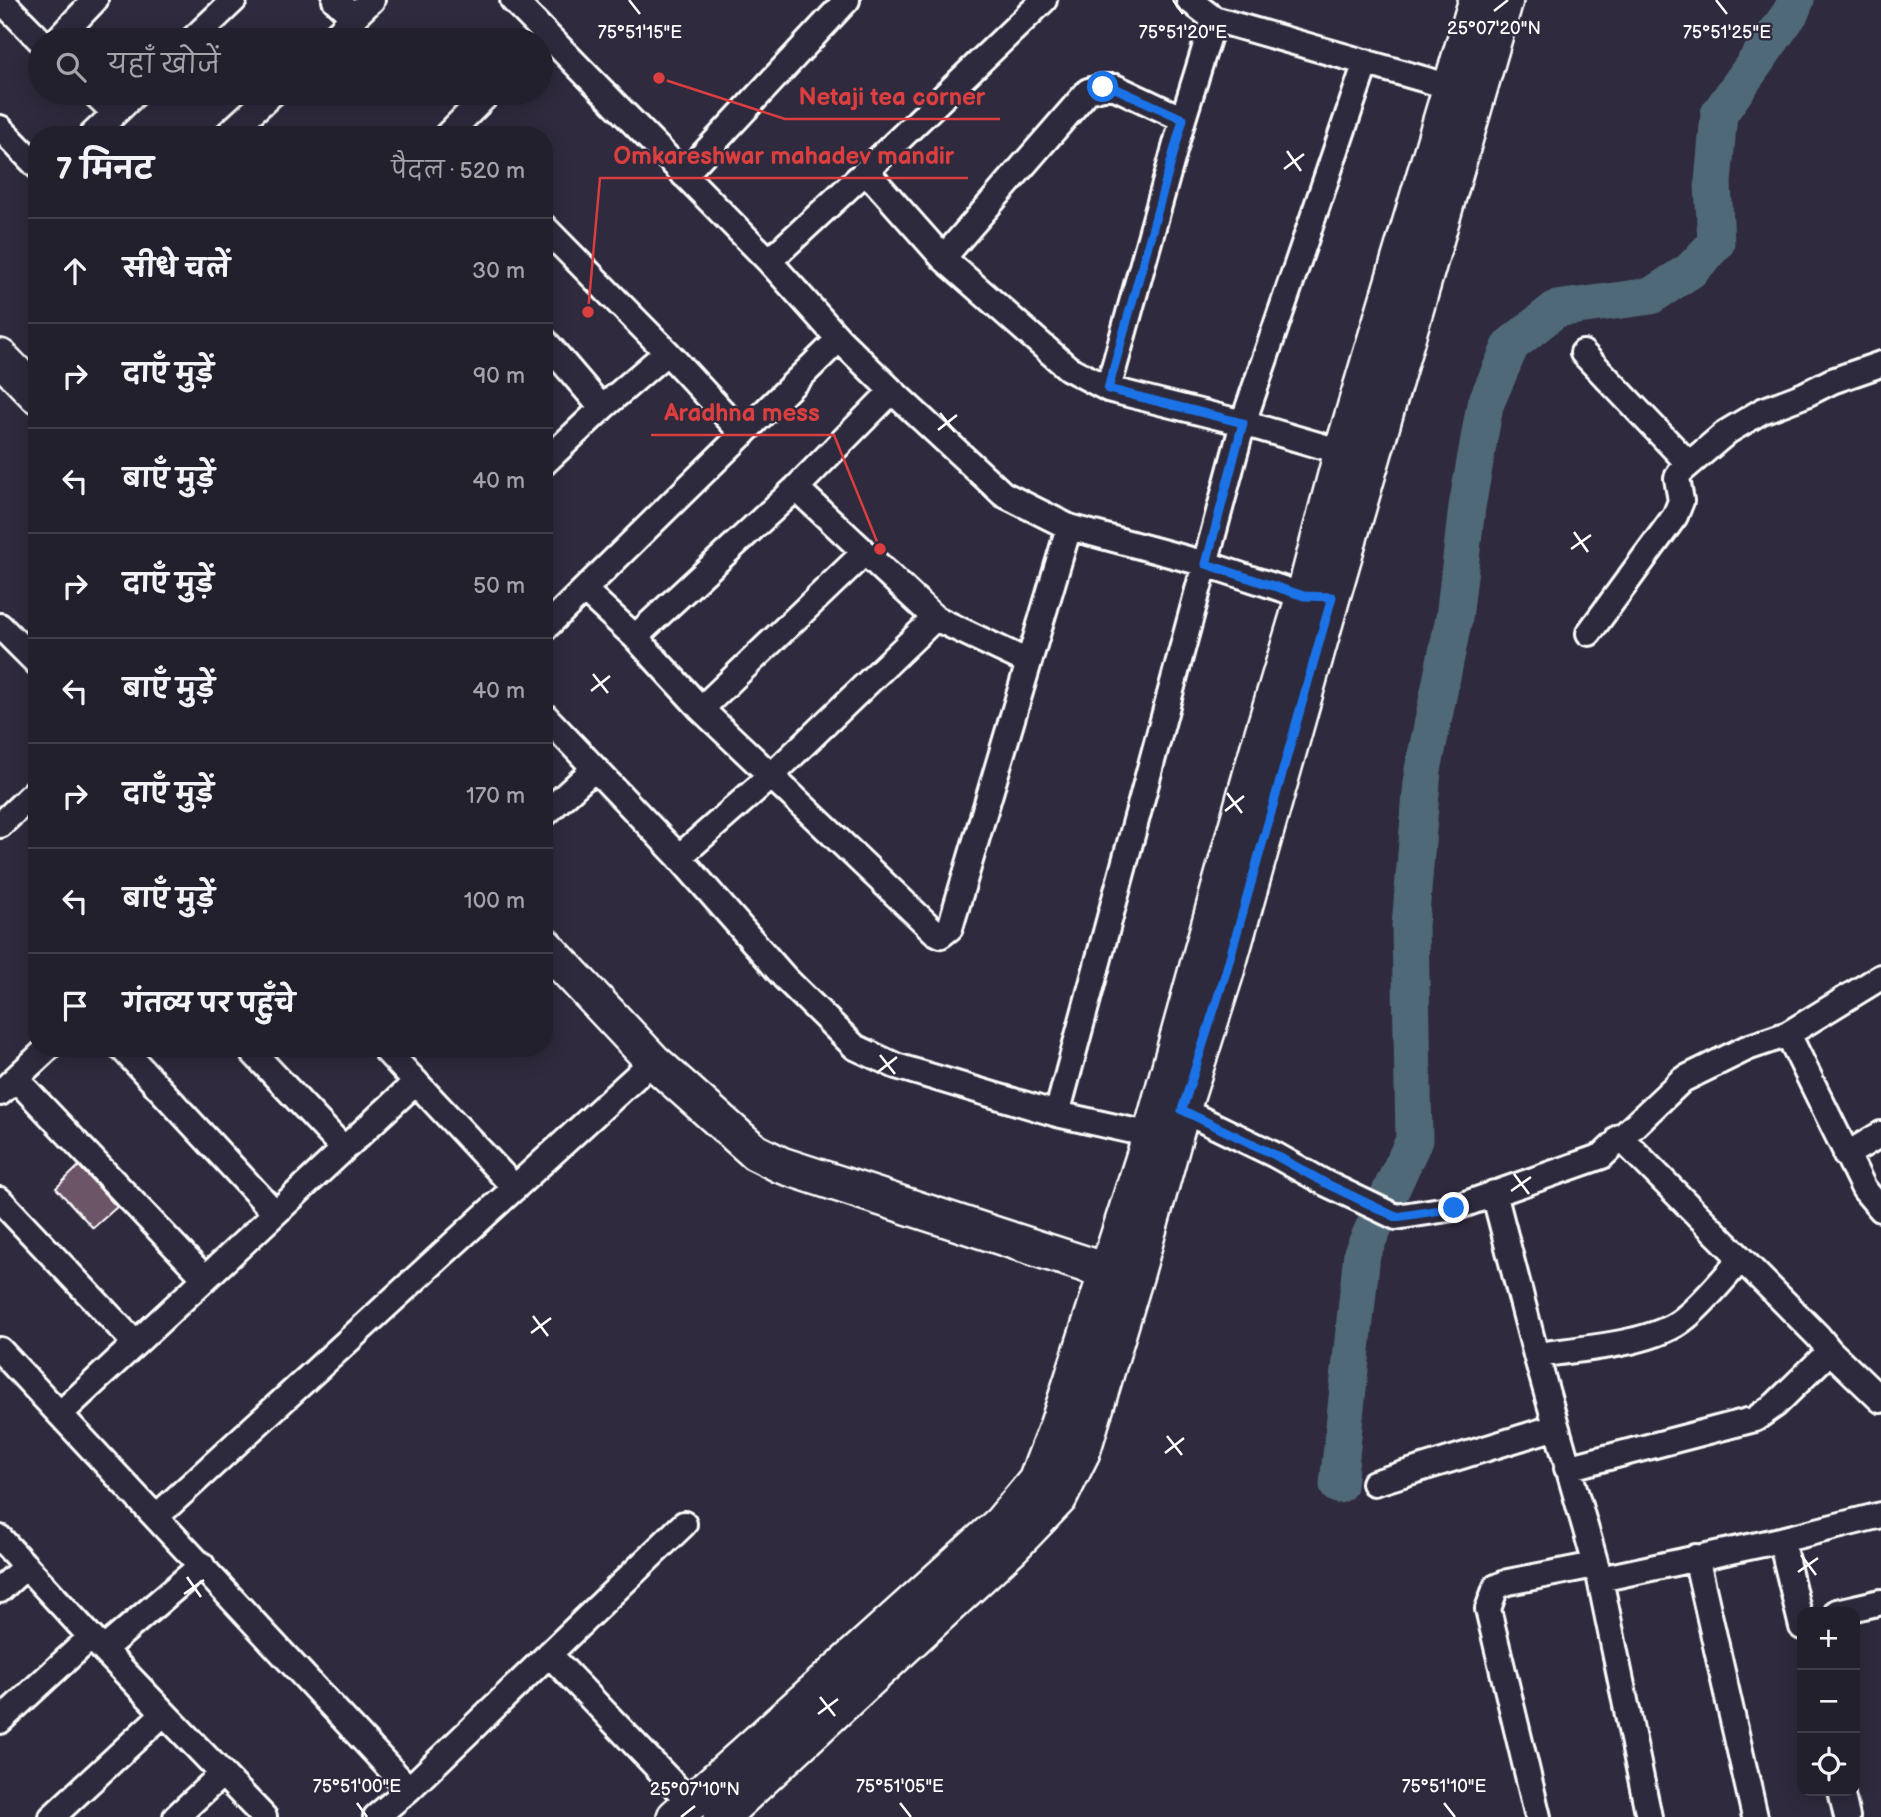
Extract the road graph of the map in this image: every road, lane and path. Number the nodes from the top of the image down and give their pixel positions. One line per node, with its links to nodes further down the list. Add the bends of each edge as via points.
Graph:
1 (1, 0): 14 (street)
2 (95, 0): 15 (street)
3 (234, 0): 16 (street)
4 (335, 0): 12 (street)
5 (372, 0): 12 (street)
6 (513, 0): 18 (street)
7 (847, 0): 34 (street)
8 (1044, 0): 33 (street)
9 (1189, 0): 13 (street)
10 (1477, 0): 21 (street)
11 (1505, 0): 58 (street)
12 (354, 18): 17 (street)
13 (1214, 19): 20 (street); 27 (street)
14 (28, 28)
15 (68, 28)
16 (204, 28)
17 (343, 28)
18 (536, 28)
19 (553, 47): 34 (street)
20 (1366, 62): 21 (street); 48 (street)
21 (1451, 87): 50 (street)
22 (107, 105): 26 (street)
23 (123, 105): 26 (street)
24 (260, 105): 29 (street)
25 (478, 105): 30 (street)
26 (115, 113): 28 (street)
27 (1183, 119): 36 (street, via 1115,88 1088,91); 45 (street)
28 (101, 126)
29 (237, 126)
30 (458, 126)
31 (0, 130): 32 (street)
32 (28, 157)
33 (866, 171): 36 (street); 37 (street)
34 (684, 175): 37 (street)
35 (553, 236): 40 (street)
36 (943, 258): 45 (street, via 1068,368)
37 (769, 261): 38 (street)
38 (839, 339): 46 (street); 49 (street)
39 (553, 351): 47 (street)
40 (667, 352): 47 (street); 49 (street)
41 (1583, 354): 52 (street)
42 (0, 357): 44 (street)
43 (1881, 364): 52 (street, via 1762,411 1727,432)
44 (28, 386)
45 (1108, 389): 48 (street)
46 (892, 391): 53 (street); 54 (street, via 1003,494)
47 (602, 408): 51 (street)
48 (1243, 423): 50 (street); 56 (street)
49 (743, 433): 57 (street)
50 (1342, 452): 58 (street)
51 (553, 454)
52 (1689, 464): 62 (street, via 1677,478 1681,501 1675,516)
53 (796, 488): 55 (street); 63 (street)
54 (1069, 527): 56 (street); 65 (street)
55 (864, 553): 59 (street); 66 (street)
56 (1206, 564): 58 (street); 85 (street)
57 (584, 590): 60 (street); 63 (street)
58 (1318, 596): 84 (street, via 1225,975); 87 (street, via 1255,759)
59 (935, 618): 65 (street); 69 (street)
60 (553, 620)
61 (0, 626): 64 (street)
62 (1590, 633)
63 (635, 637): 66 (street)
64 (28, 654)
65 (1028, 662): 69 (street, via 950,928 941,935)
66 (701, 709): 69 (street)
67 (553, 725): 68 (street)
68 (594, 769): 71 (street); 73 (street)
69 (772, 775): 73 (street)
70 (28, 799): 72 (street)
71 (553, 807)
72 (0, 825)
73 (679, 857): 85 (street, via 785,978 855,1047 896,1066)
74 (553, 955): 81 (street)
75 (1881, 977): 76 (street)
76 (1788, 1034): 88 (street, via 1682,1080); 90 (street)
77 (39, 1057): 83 (street)
78 (130, 1057): 95 (street)
79 (258, 1057): 89 (street)
80 (392, 1057): 82 (street)
81 (653, 1061): 91 (street); 97 (street, via 755,1152 781,1165)
82 (415, 1082): 89 (street); 91 (street)
83 (8, 1086): 98 (street)
84 (1182, 1110): 92 (street, via 1396,1217 1454,1208); 97 (street)
85 (1057, 1114): 87 (street)
86 (1881, 1134): 90 (street)
87 (1151, 1135): 97 (street)
88 (1620, 1138): 92 (street, via 1602,1156); 96 (street)
89 (344, 1149): 95 (street)
90 (1846, 1155): 94 (street)
91 (515, 1188): 109 (street)
92 (1494, 1194): 102 (street)
93 (0, 1200): 99 (street)
94 (1881, 1209)
95 (275, 1213): 98 (street)
96 (1741, 1259): 101 (street); 102 (street, via 1684,1319 1666,1329 1643,1339)
97 (1121, 1272): 128 (street, via 1036,1481 1001,1523)
98 (205, 1278): 99 (street)
99 (135, 1343): 104 (street)
100 (0, 1350): 104 (street)
101 (1830, 1352): 103 (street); 106 (street, via 1755,1419)
102 (1535, 1354): 105 (street)
103 (1881, 1400)
104 (60, 1414): 109 (street)
105 (1556, 1427): 106 (street); 107 (street)
106 (1567, 1468): 116 (street)
107 (1374, 1483)
108 (1881, 1515): 112 (street)
109 (156, 1517): 114 (street)
110 (684, 1524): 122 (street)
111 (0, 1538): 115 (street)
112 (1781, 1540): 113 (street); 119 (street)
113 (1696, 1557): 116 (street); 135 (street)
114 (202, 1565): 121 (street); 126 (street)
115 (26, 1566): 117 (street); 121 (street)
116 (1598, 1572): 133 (street, via 1508,1582 1496,1587 1488,1609); 134 (street)
117 (0, 1590)
118 (1881, 1602): 120 (street)
119 (1798, 1607)
120 (1859, 1607)
121 (97, 1643): 123 (street); 124 (street)
122 (549, 1654): 126 (street); 128 (street)
123 (164, 1713): 125 (street); 129 (street)
124 (0, 1721)
125 (222, 1774): 130 (street); 131 (street)
126 (409, 1789): 132 (street)
127 (1842, 1796): 136 (street)
128 (710, 1813)
129 (52, 1817)
130 (176, 1817)
131 (264, 1817)
132 (376, 1817)
133 (1538, 1817)
134 (1648, 1817)
135 (1755, 1817)
136 (1847, 1817)

